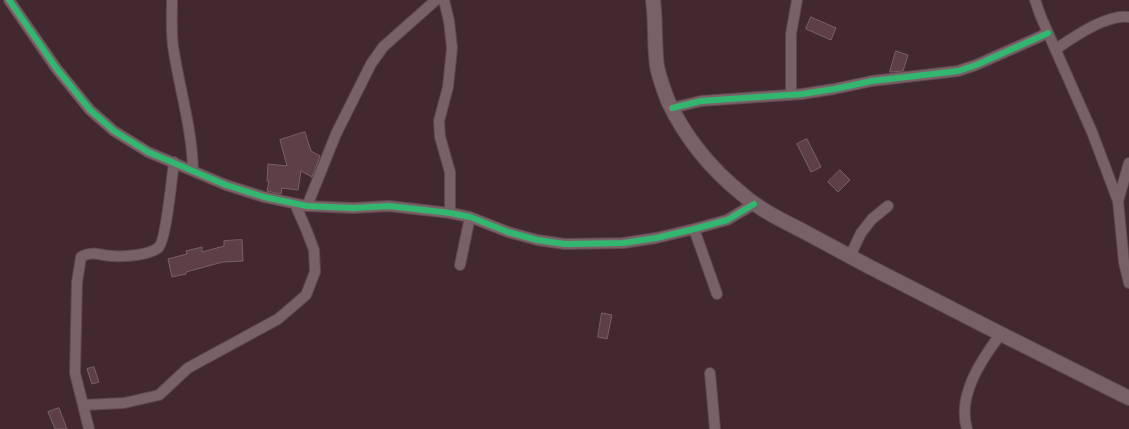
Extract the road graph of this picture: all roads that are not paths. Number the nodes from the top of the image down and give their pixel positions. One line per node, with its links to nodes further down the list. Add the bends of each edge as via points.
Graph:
1 (9, 0): 13 (street, via 56,68 90,110 114,131 148,152)
2 (172, 0): 15 (street, via 173,45 189,125)
3 (436, 0): 19 (street, via 383,47 371,64 336,134)
4 (444, 0): 21 (street, via 452,48 448,87 439,121 440,137 450,172)
5 (653, 0): 12 (main road, via 657,66)
6 (797, 0): 11 (street, via 791,34)
7 (1035, 0): 9 (street)
8 (1129, 17): 10 (street, via 1108,20 1083,32)
9 (1048, 33): 10 (street); 11 (street, via 958,71 872,81)
10 (1056, 50): 16 (street, via 1092,132)
11 (791, 95): 12 (street, via 701,101)
12 (672, 108): 18 (main road, via 696,146 720,176)
13 (174, 162): 15 (street); 31 (street, via 169,203 159,248 152,252 129,256 93,253 81,257 77,282 75,373)
14 (1129, 163): 16 (street)
15 (193, 170): 17 (street, via 226,185)
16 (1118, 201): 26 (street, via 1124,262)
17 (295, 204): 19 (street); 31 (street, via 314,250 315,272 306,294 278,319 188,368 159,395 124,403)
18 (754, 204): 23 (street, via 727,220); 24 (main road)
19 (307, 206): 21 (street, via 389,206)
20 (888, 206): 24 (street, via 872,219 861,233)
21 (450, 213): 22 (street)
22 (470, 217): 23 (street, via 508,232 565,244 623,243); 25 (street)
23 (694, 229): 27 (street)
24 (850, 256): 28 (main road)
25 (460, 265)
26 (1129, 283)
27 (717, 294)
28 (1000, 335): 30 (main road); 34 (street, via 978,366 970,388 964,408)
29 (710, 373): 33 (street)
30 (1129, 398)
31 (83, 405): 32 (street)
32 (89, 429)
33 (715, 429)
34 (967, 429)

